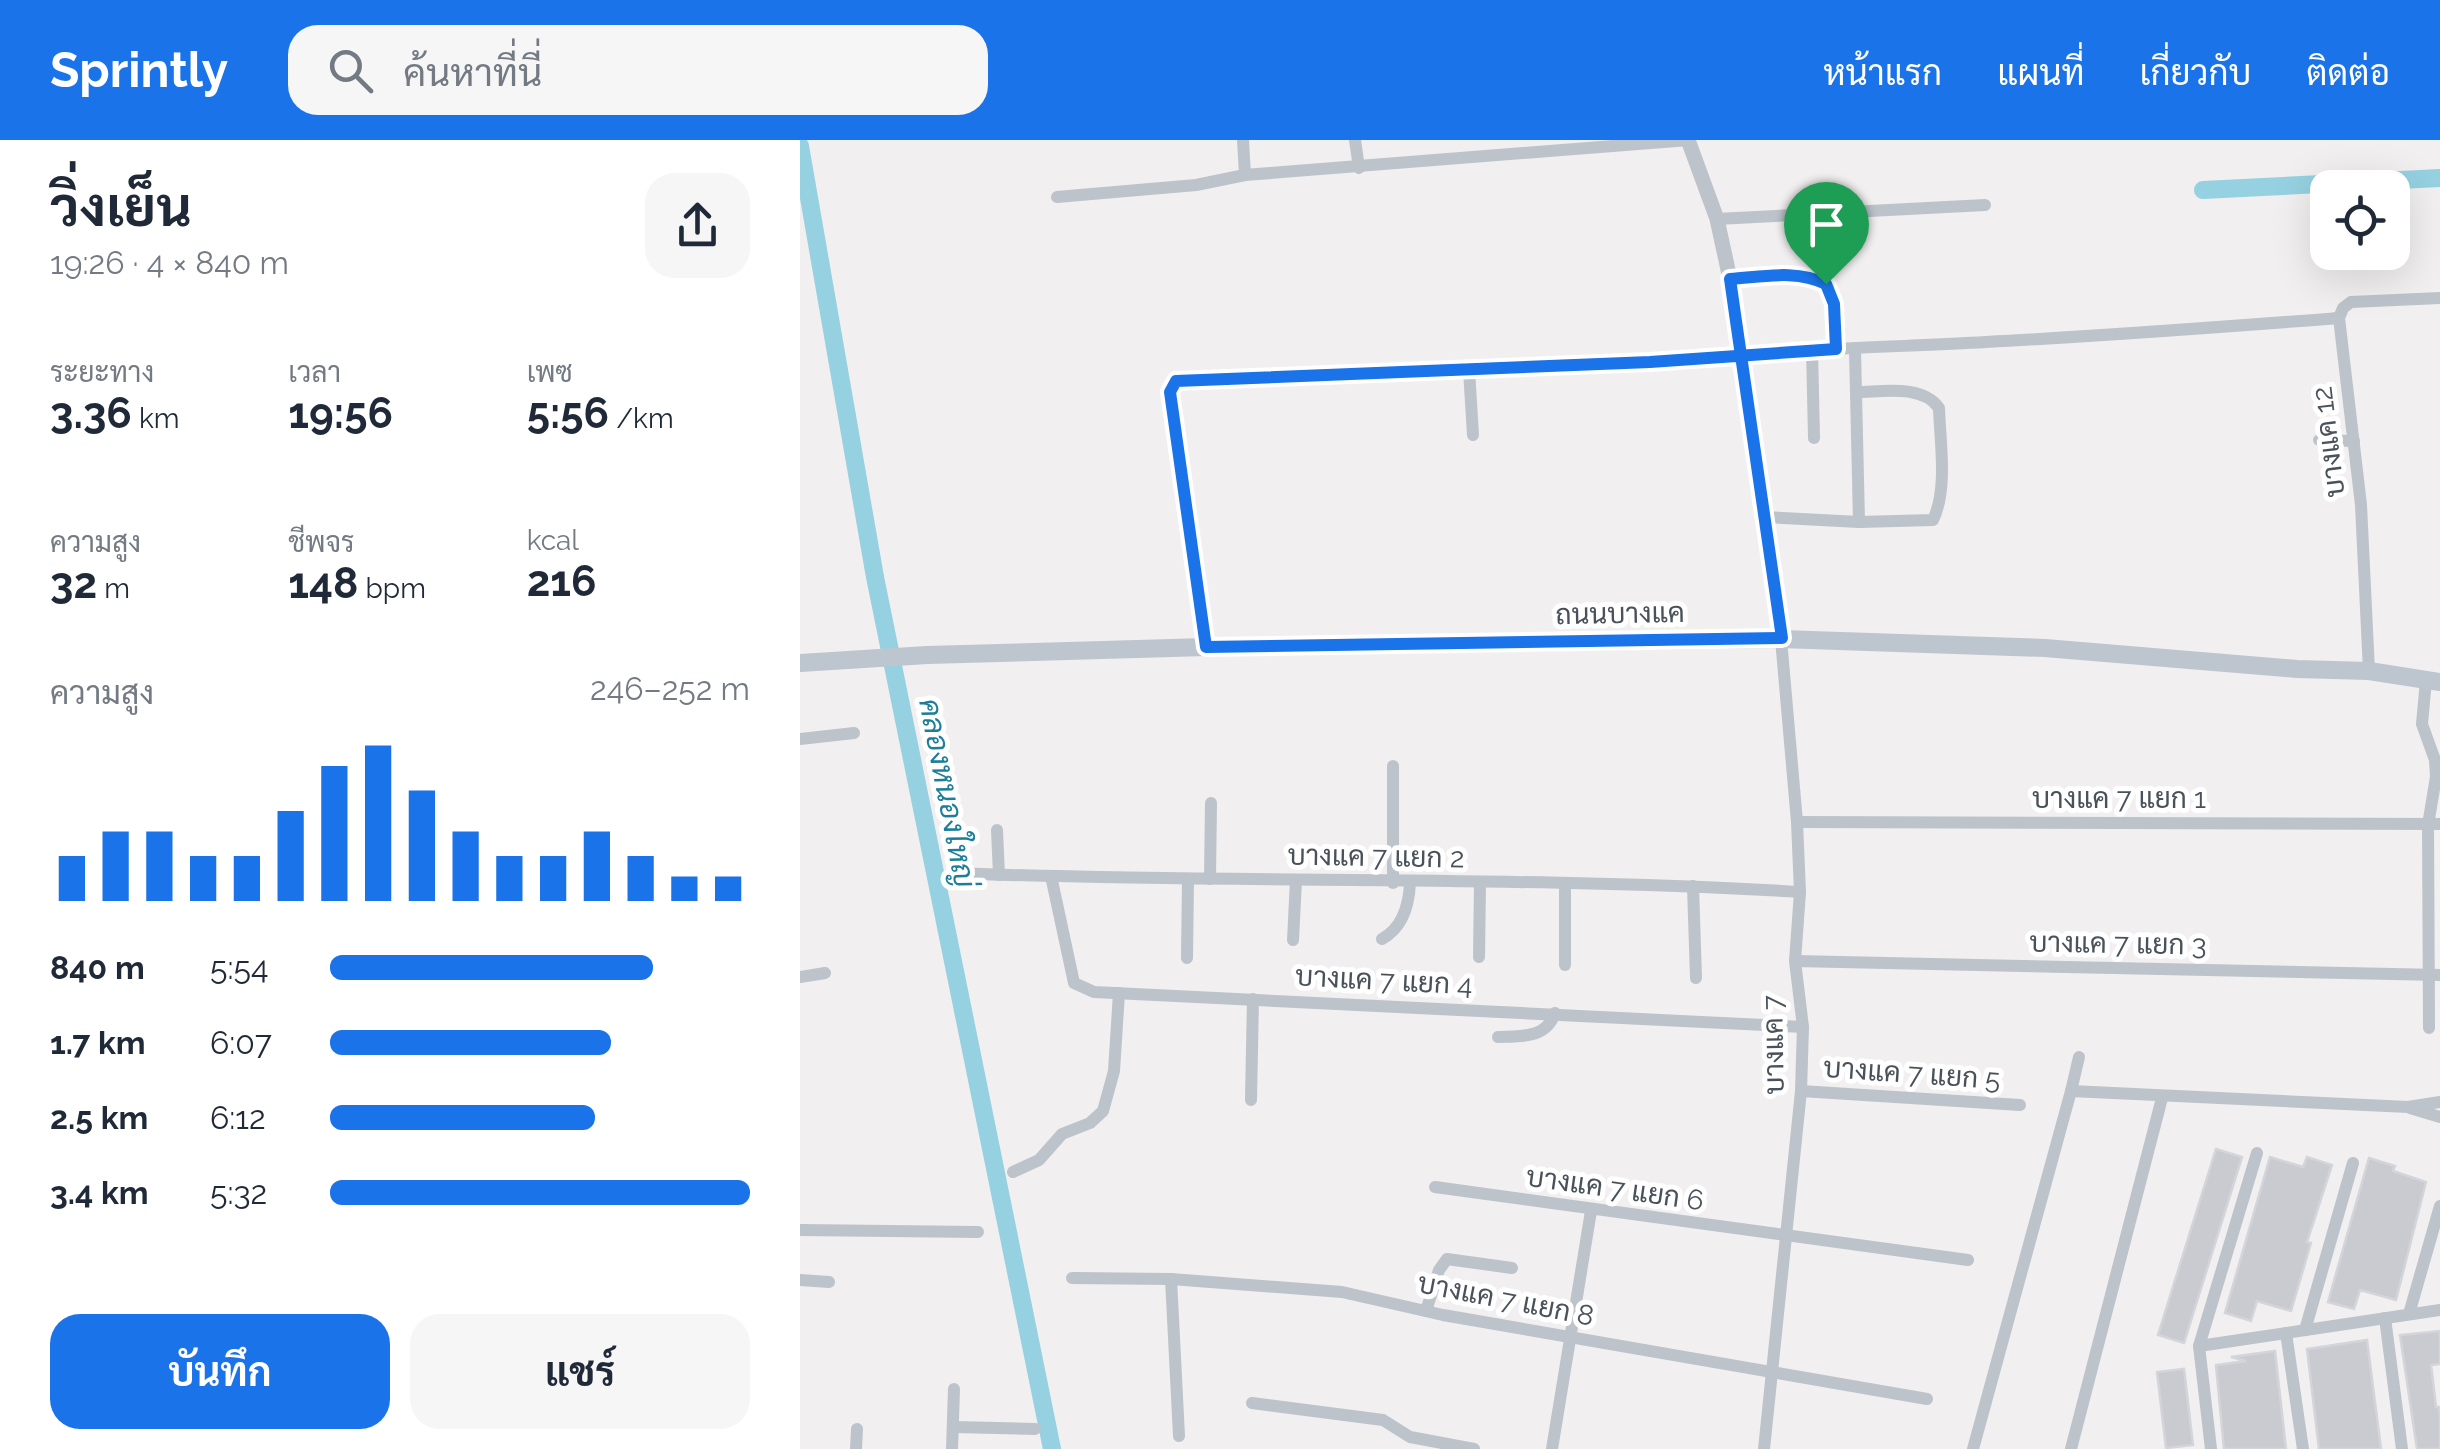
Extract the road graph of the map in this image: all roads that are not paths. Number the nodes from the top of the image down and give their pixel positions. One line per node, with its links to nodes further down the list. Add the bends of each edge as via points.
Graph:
1 (1243, 140): 6 (street)
2 (1355, 140): 5 (street)
3 (1688, 140): 4 (street); 9 (street)
4 (1620, 143): 5 (street)
5 (1359, 168): 6 (street)
6 (1244, 175): 7 (street)
7 (1057, 197)
8 (1985, 205): 9 (street)
9 (1717, 219): 10 (street)
10 (1730, 279): 14 (street, via 1791,274 1826,284); 16 (street)
11 (2440, 298): 12 (street, via 2351,302)
12 (2339, 318): 15 (street); 22 (street, บางแค 12)
13 (1812, 348): 14 (street); 16 (street); 20 (street)
14 (1836, 349): 15 (street)
15 (1855, 350): 18 (street)
16 (1741, 357): 17 (street); 23 (street)
17 (1469, 370): 19 (street); 26 (street, via 1176,381 1170,392)
18 (1856, 392): 24 (street); 24 (street, via 1920,393 1939,408 1934,520)
19 (1474, 435)
20 (1814, 438)
21 (2319, 440): 22 (street)
22 (2354, 442): 28 (street, บางแค 12)
23 (1765, 517): 24 (street); 25 (street)
24 (1859, 522)
25 (1782, 638): 26 (main road, ถนนบางแค); 28 (main road, ถนนบางแค); 34 (street, บางแค 7)
26 (1206, 647): 27 (main road, ถนนบางแค)
27 (800, 663)
28 (2368, 671): 29 (main road, ถนนบางแค)
29 (2433, 682): 35 (street, via 2422,724 2435,760)
30 (854, 733): 31 (street)
31 (800, 739)
32 (1393, 766): 43 (street)
33 (1211, 802): 41 (street)
34 (1797, 822): 35 (street, บางแค 7 แยก 1); 48 (street, บางแค 7)
35 (2434, 824): 49 (street)
36 (997, 830): 38 (street)
37 (951, 873): 38 (street, บางแค 7 แยก 2)
38 (999, 875): 39 (street, บางแค 7 แยก 2)
39 (1051, 876): 40 (street, บางแค 7 แยก 2); 60 (street, บางแค 7 แยก 4, via 1074,983)
40 (1188, 878): 41 (street, บางแค 7 แยก 2); 52 (street)
41 (1210, 879): 42 (street, บางแค 7 แยก 2)
42 (1296, 880): 43 (street, บางแค 7 แยก 2); 51 (street)
43 (1393, 883): 44 (street, บางแค 7 แยก 2)
44 (1410, 883): 45 (street, บางแค 7 แยก 2); 50 (street, via 1402,917)
45 (1480, 883): 46 (street, บางแค 7 แยก 2); 53 (street)
46 (1565, 884): 47 (street, บางแค 7 แยก 2); 55 (street)
47 (1693, 886): 48 (street, บางแค 7 แยก 2); 59 (street)
48 (1800, 892): 54 (street, บางแค 7)
49 (2435, 914): 57 (street)
50 (1382, 939)
51 (1293, 940)
52 (1187, 958)
53 (1480, 958)
54 (1795, 961): 57 (street, บางแค 7 แยก 3); 63 (street, บางแค 7)
55 (1564, 965)
56 (825, 973): 58 (street)
57 (2435, 975): 64 (street)
58 (800, 977)
59 (1696, 978)
60 (1119, 993): 61 (street, บางแค 7 แยก 4); 77 (street, via 1104,1111)
61 (1253, 999): 62 (street, บางแค 7 แยก 4); 70 (street)
62 (1555, 1013): 63 (street, บางแค 7 แยก 4); 65 (street, via 1539,1033)
63 (1804, 1027): 67 (street, บางแค 7)
64 (2429, 1028)
65 (1498, 1037)
66 (2079, 1056): 68 (street)
67 (1801, 1091): 72 (street, บางแค 7 แยก 5); 83 (street, บางแค 7)
68 (2070, 1092): 69 (street); 111 (street)
69 (2162, 1098): 73 (street); 112 (street)
70 (1252, 1100)
71 (2440, 1102): 73 (street)
72 (2020, 1106)
73 (2408, 1107): 74 (street)
74 (2440, 1117)
75 (2257, 1152): 97 (street)
76 (2353, 1163): 94 (street)
77 (1013, 1172)
78 (1435, 1188): 80 (street, บางแค 7 แยก 6)
79 (2440, 1206): 92 (street)
80 (1591, 1211): 83 (street, บางแค 7 แยก 6); 96 (street)
81 (800, 1230): 82 (street)
82 (978, 1232)
83 (1788, 1236): 84 (street, บางแค 7 แยก 6); 98 (street, บางแค 7)
84 (1968, 1260)
85 (1512, 1268): 91 (street, via 1447,1259)
86 (1072, 1278): 88 (street, บางแค 7 แยก 8)
87 (800, 1280): 89 (street)
88 (1171, 1280): 91 (street, บางแค 7 แยก 8, via 1342,1292); 105 (street)
89 (829, 1282)
90 (2440, 1310): 92 (street)
91 (1426, 1311): 96 (street, บางแค 7 แยก 8)
92 (2410, 1314): 93 (street)
93 (2385, 1318): 94 (street); 115 (street)
94 (2305, 1330): 95 (street)
95 (2286, 1333): 97 (street); 114 (street)
96 (1570, 1337): 98 (street, บางแค 7 แยก 8); 109 (street)
97 (2198, 1346): 113 (street)
98 (1774, 1370): 100 (street, บางแค 7 แยก 8); 110 (street, บางแค 7)
99 (954, 1389): 102 (street)
100 (1928, 1398)
101 (1252, 1403): 108 (street, via 1383,1420 1410,1437)
102 (954, 1427): 104 (street); 107 (street)
103 (856, 1429): 106 (street)
104 (1035, 1429)
105 (1179, 1436)
106 (856, 1449)
107 (952, 1449)
108 (1474, 1449)
109 (1552, 1449)
110 (1764, 1449)
111 (1973, 1449)
112 (2071, 1449)
113 (2211, 1449)
114 (2304, 1449)
115 (2402, 1449)

